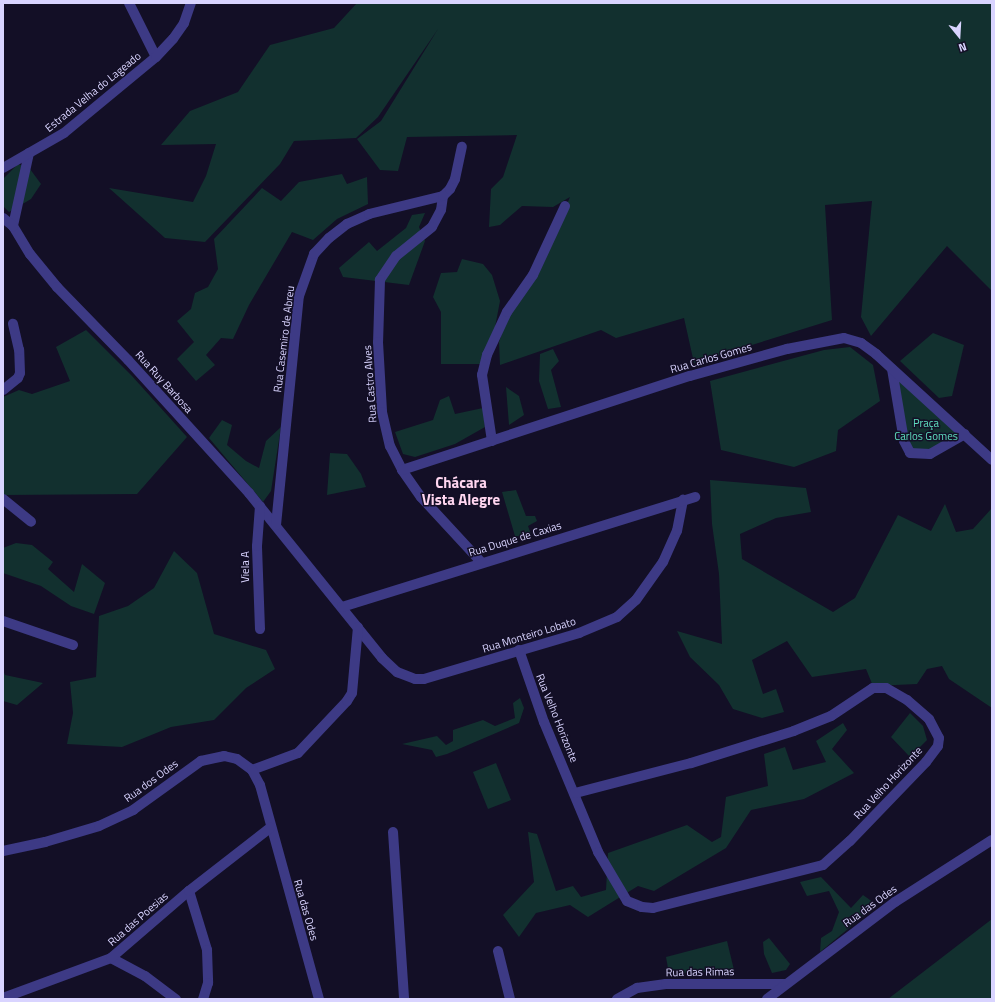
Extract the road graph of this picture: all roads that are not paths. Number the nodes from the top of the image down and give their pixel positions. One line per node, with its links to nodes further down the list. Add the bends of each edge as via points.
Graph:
1 (129, 3): 3 (street)
2 (191, 3): 3 (street, Estrada Velha do Lageado, via 184,23)
3 (156, 57): 5 (street, Estrada Velha do Lageado, via 70,128)
4 (462, 147): 7 (street, via 455,179)
5 (29, 156): 6 (street, Estrada Velha do Lageado); 10 (street)
6 (3, 168)
7 (443, 196): 17 (street, Rua Castro Alves, via 438,219 386,268 378,289 382,412 390,446); 23 (street, Rua Casemiro de Abreu, via 369,214 346,224 314,254 299,296)
8 (565, 206): 15 (street, via 533,275 506,312 487,355 482,374)
9 (3, 218): 10 (street, Rua Ruy Barbosa)
10 (8, 226): 21 (street, Rua Ruy Barbosa, via 57,287 128,360)
11 (13, 324): 13 (street, via 19,350 20,373 16,380)
12 (892, 369): 14 (street, Rua Carlos Gomes); 14 (street, via 904,441 910,453 923,456 930,454); 15 (street, Rua Carlos Gomes, via 861,343 853,339 835,338 690,376)
13 (3, 390)
14 (965, 434): 16 (street, Rua Carlos Gomes)
15 (492, 441): 17 (street, Rua Carlos Gomes)
16 (992, 460)
17 (402, 470): 24 (street, Rua Castro Alves, via 421,497)
18 (695, 497): 20 (street, Rua Duque de Caxias)
19 (3, 499): 22 (street)
20 (683, 500): 24 (street, Rua Duque de Caxias); 30 (street, Rua Monteiro Lobato, via 671,547 650,583 627,611 580,633)
21 (260, 506): 23 (street, Rua Ruy Barbosa); 28 (street, Viela A, via 257,546)
22 (32, 522)
23 (276, 525): 25 (street, Rua Ruy Barbosa)
24 (480, 562): 25 (street, Rua Duque de Caxias)
25 (342, 607): 27 (street, Rua Monteiro Lobato)
26 (3, 621): 29 (street)
27 (358, 627): 30 (street, Rua Monteiro Lobato, via 390,666 397,672 415,679 438,676); 31 (street, via 352,693 347,701 327,726 298,753)
28 (260, 629)
29 (73, 645)
30 (519, 650): 32 (street, Rua Velho Horizonte, via 544,722)
31 (252, 770): 33 (street, via 260,785); 36 (street, Rua dos Odes, via 231,757 200,761 120,818 46,842)
32 (575, 793): 32 (street, Rua Velho Horizonte, via 598,852 618,889 632,904 653,908 823,865 850,841 926,762 938,746 939,738 929,719 907,700 886,688 873,688 831,716 794,732 691,763)
33 (270, 828): 37 (street, Rua das Poesias); 44 (street, Rua das Odes)
34 (393, 832): 45 (street)
35 (992, 840): 40 (street, Rua das Odes, via 895,902)
36 (3, 851)
37 (189, 891): 39 (street, Rua das Poesias); 43 (street, via 207,950 208,983)
38 (498, 951): 46 (street)
39 (111, 958): 41 (street, Rua das Poesias); 42 (street, via 145,976)
40 (786, 984): 47 (street, Rua das Rimas, via 666,984 637,988); 48 (street, Rua das Odes)
41 (3, 998)
42 (176, 999)
43 (203, 999)
44 (319, 999)
45 (404, 999)
46 (510, 999)
47 (617, 999)
48 (767, 999)

